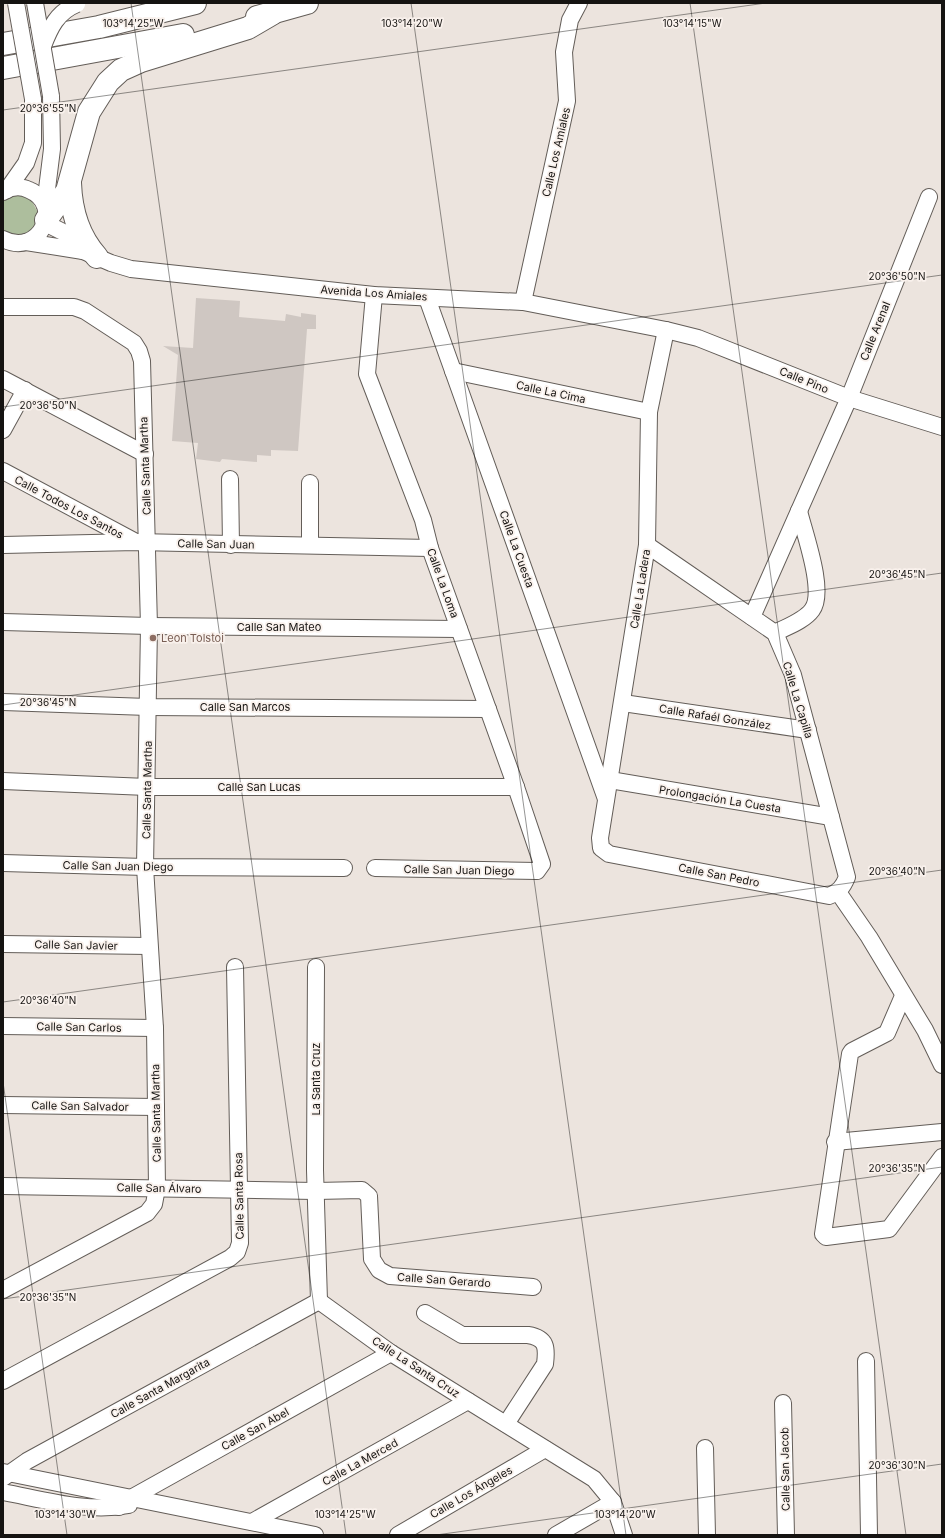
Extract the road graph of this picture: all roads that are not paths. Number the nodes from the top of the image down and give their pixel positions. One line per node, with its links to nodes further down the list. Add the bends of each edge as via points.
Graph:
1 (16, 3): 12 (street, bridge, via 34,99 34,132 32,148 26,163)
2 (35, 3): 9 (street, bridge)
3 (78, 3): 9 (street, bridge, via 65,10 55,20)
4 (195, 3): 8 (highway, via 99,26)
5 (307, 3): 7 (highway)
6 (579, 3): 19 (street, Calle Los Amiales, via 570,20 564,52 567,101)
7 (272, 14): 10 (highway, via 173,37); 11 (highway, via 248,28 141,61 121,70 108,82 89,112)
8 (3, 44)
9 (43, 46): 14 (street, bridge, via 51,96 52,149)
10 (3, 68)
11 (70, 183): 14 (highway, via 63,198); 16 (highway, via 72,207)
12 (5, 191): 14 (street, Avenida Los Amiales, via 16,188 29,190 40,198)
13 (929, 197): 25 (street, Calle Arenal)
14 (45, 216): 15 (street, via 38,235); 16 (street, Avenida Los Amiales)
15 (12, 242): 16 (street, Avenida Los Amiales)
16 (90, 254): 17 (street, Avenida Los Amiales, via 132,269)
17 (374, 295): 18 (street, Avenida Los Amiales); 39 (street, Calle La Loma, via 367,374 422,520)
18 (427, 298): 19 (street, Avenida Los Amiales); 22 (street, Calle La Cuesta)
19 (523, 302): 21 (street, Avenida Los Amiales)
20 (3, 307): 29 (street, Calle Santa Martha, via 74,307 85,311 134,343 142,361)
21 (666, 330): 25 (street, Calle Pino, via 698,338); 26 (street, Calle La Ladera)
22 (453, 371): 26 (street, Calle La Cima); 54 (street, Calle La Cuesta)
23 (3, 379): 24 (street)
24 (25, 390): 28 (street); 29 (street)
25 (849, 398): 27 (street, Calle Pino); 33 (street, Calle Arenal)
26 (649, 412): 38 (street, Calle La Ladera)
27 (942, 427)
28 (3, 430)
29 (145, 454): 34 (street, Calle Santa Martha)
30 (3, 471): 34 (street, Calle Todos Los Santos)
31 (230, 479): 36 (street)
32 (310, 483): 37 (street)
33 (799, 510): 40 (street, Calle Arenal); 44 (street, via 816,576 813,610)
34 (142, 542): 35 (street, Calle San Juan); 36 (street, Calle San Juan); 42 (street, Calle Santa Martha)
35 (3, 545)
36 (231, 545): 37 (street, Calle San Juan)
37 (310, 545): 39 (street, Calle San Juan)
38 (647, 545): 40 (street); 46 (street, Calle La Ladera)
39 (430, 548): 43 (street, Calle La Loma)
40 (752, 617): 44 (street)
41 (3, 622): 42 (street, Calle San Mateo)
42 (149, 626): 43 (street, Calle San Mateo); 47 (street, Calle Santa Martha)
43 (459, 629): 48 (street, Calle La Loma)
44 (775, 633): 49 (street, Calle La Capilla, via 793,675)
45 (3, 702): 47 (street, Calle San Marcos)
46 (623, 703): 49 (street, Calle Rafaél González); 50 (street, Calle La Ladera)
47 (148, 707): 48 (street, Calle San Marcos); 52 (street, Calle Santa Martha)
48 (488, 709): 53 (street, Calle La Loma)
49 (808, 730): 55 (street, Calle La Capilla)
50 (610, 780): 54 (street, Calle La Ladera); 55 (street, Prolongación La Cuesta)
51 (3, 781): 52 (street, Calle San Lucas)
52 (147, 786): 53 (street, Calle San Lucas); 58 (street, Calle Santa Martha)
53 (516, 787): 61 (street, Calle La Loma, via 542,864)
54 (607, 801): 56 (street, Calle La Ladera, via 600,838)
55 (831, 817): 62 (street, Calle La Capilla, via 847,877)
56 (601, 848): 62 (street, Calle San Pedro, via 609,854 829,896)
57 (3, 864): 58 (street, Calle San Juan Diego)
58 (146, 867): 59 (street, Calle San Juan Diego); 64 (street, Calle Santa Martha)
59 (344, 868)
60 (375, 868): 61 (street, Calle San Juan Diego, via 537,871)
61 (540, 868)
62 (838, 892): 67 (street, via 869,937)
63 (3, 944): 64 (street, Calle San Javier)
64 (149, 946): 69 (street, Calle Santa Martha)
65 (235, 967): 78 (street, Calle Santa Rosa)
66 (316, 967): 79 (street, La Santa Cruz)
67 (903, 996): 70 (street, via 925,1030); 74 (street, via 887,1033 850,1054)
68 (3, 1026): 69 (street, Calle San Carlos)
69 (155, 1028): 72 (street, Calle Santa Martha)
70 (942, 1064)
71 (3, 1105): 72 (street, Calle San Salvador)
72 (156, 1107): 77 (street, Calle Santa Martha)
73 (942, 1132): 74 (street)
74 (835, 1142): 75 (street, via 822,1230 826,1237 889,1229)
75 (942, 1157)
76 (3, 1186): 77 (street, Calle San Álvaro)
77 (157, 1188): 78 (street, Calle San Álvaro); 82 (street, Calle Santa Martha, via 154,1204 147,1213)
78 (238, 1189): 79 (street, Calle San Álvaro); 87 (street, Calle Santa Rosa, via 240,1243 237,1252 230,1258)
79 (316, 1191): 80 (street, Calle San Álvaro, via 362,1190 369,1196); 83 (street)
80 (369, 1201): 81 (street, Calle San Gerardo, via 372,1259 379,1270 390,1276)
81 (533, 1287)
82 (3, 1290)
83 (319, 1301): 85 (street, Calle La Santa Cruz); 93 (street, Calle Santa Margarita)
84 (425, 1313): 90 (street, via 462,1334 538,1336 544,1344 545,1364)
85 (391, 1353): 88 (street, Calle La Santa Cruz); 96 (street, Calle San Abel)
86 (866, 1361): 104 (street)
87 (3, 1381)
88 (468, 1401): 90 (street, Calle La Santa Cruz); 97 (street, Calle La Merced)
89 (783, 1403): 103 (street, Calle San Jacob)
90 (506, 1424): 92 (street, Calle La Santa Cruz)
91 (705, 1448): 102 (street)
92 (545, 1449): 95 (street, Calle La Santa Cruz, via 594,1479); 99 (street, Calle Los Ángeles)
93 (5, 1474): 96 (street)
94 (3, 1492): 96 (street, via 88,1508)
95 (610, 1496): 100 (street); 101 (street)
96 (125, 1503): 97 (street, via 151,1502)
97 (252, 1522): 98 (street)
98 (315, 1535)
99 (398, 1535)
100 (556, 1535)
101 (624, 1535)
102 (707, 1535)
103 (786, 1535)
104 (869, 1535)

